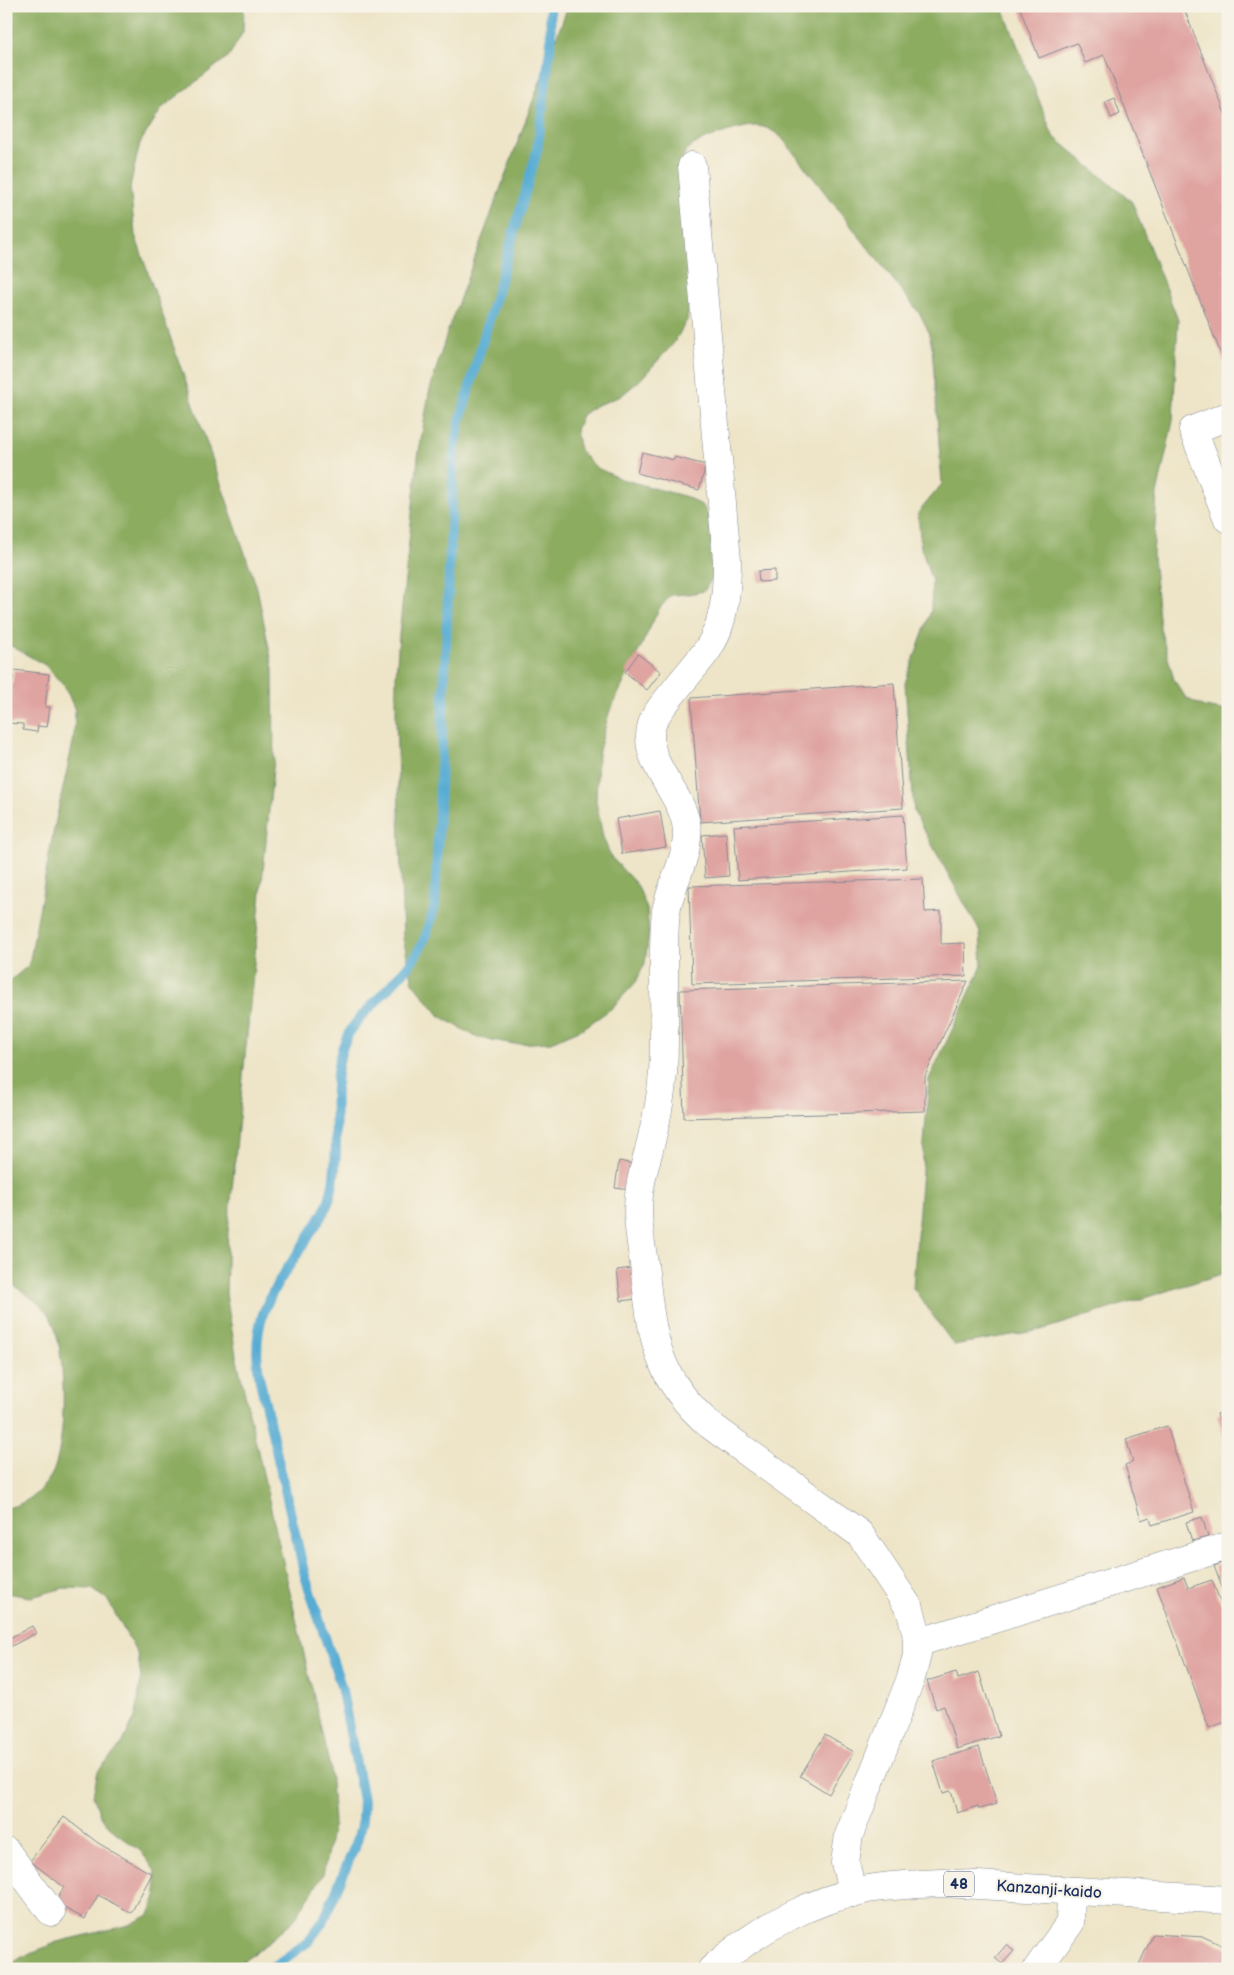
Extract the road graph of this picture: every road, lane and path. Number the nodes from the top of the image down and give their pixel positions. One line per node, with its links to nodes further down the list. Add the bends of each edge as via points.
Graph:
1 (692, 166): 5 (street, via 727,590 721,620 709,648 658,712 651,726 654,756 683,814 687,831 666,912 661,1100 638,1198 650,1320 663,1368 691,1409 860,1534 910,1608)
2 (1228, 416): 3 (street, via 1193,430)
3 (1228, 519)
4 (1228, 1546): 5 (street)
5 (917, 1643): 8 (street, via 911,1678 848,1835 845,1863)
6 (6, 1852): 10 (street)
7 (1071, 1891): 8 (street, Kanzanji-kaido / 48, via 944,1883 905,1884); 9 (street, Kanzanji-kaido / 48); 12 (street, via 1070,1923)
8 (853, 1893): 11 (street, Kanzanji-kaido / 48, via 792,1915 757,1934)
9 (1228, 1900)
10 (51, 1912)
11 (712, 1969)
12 (1037, 1969)

